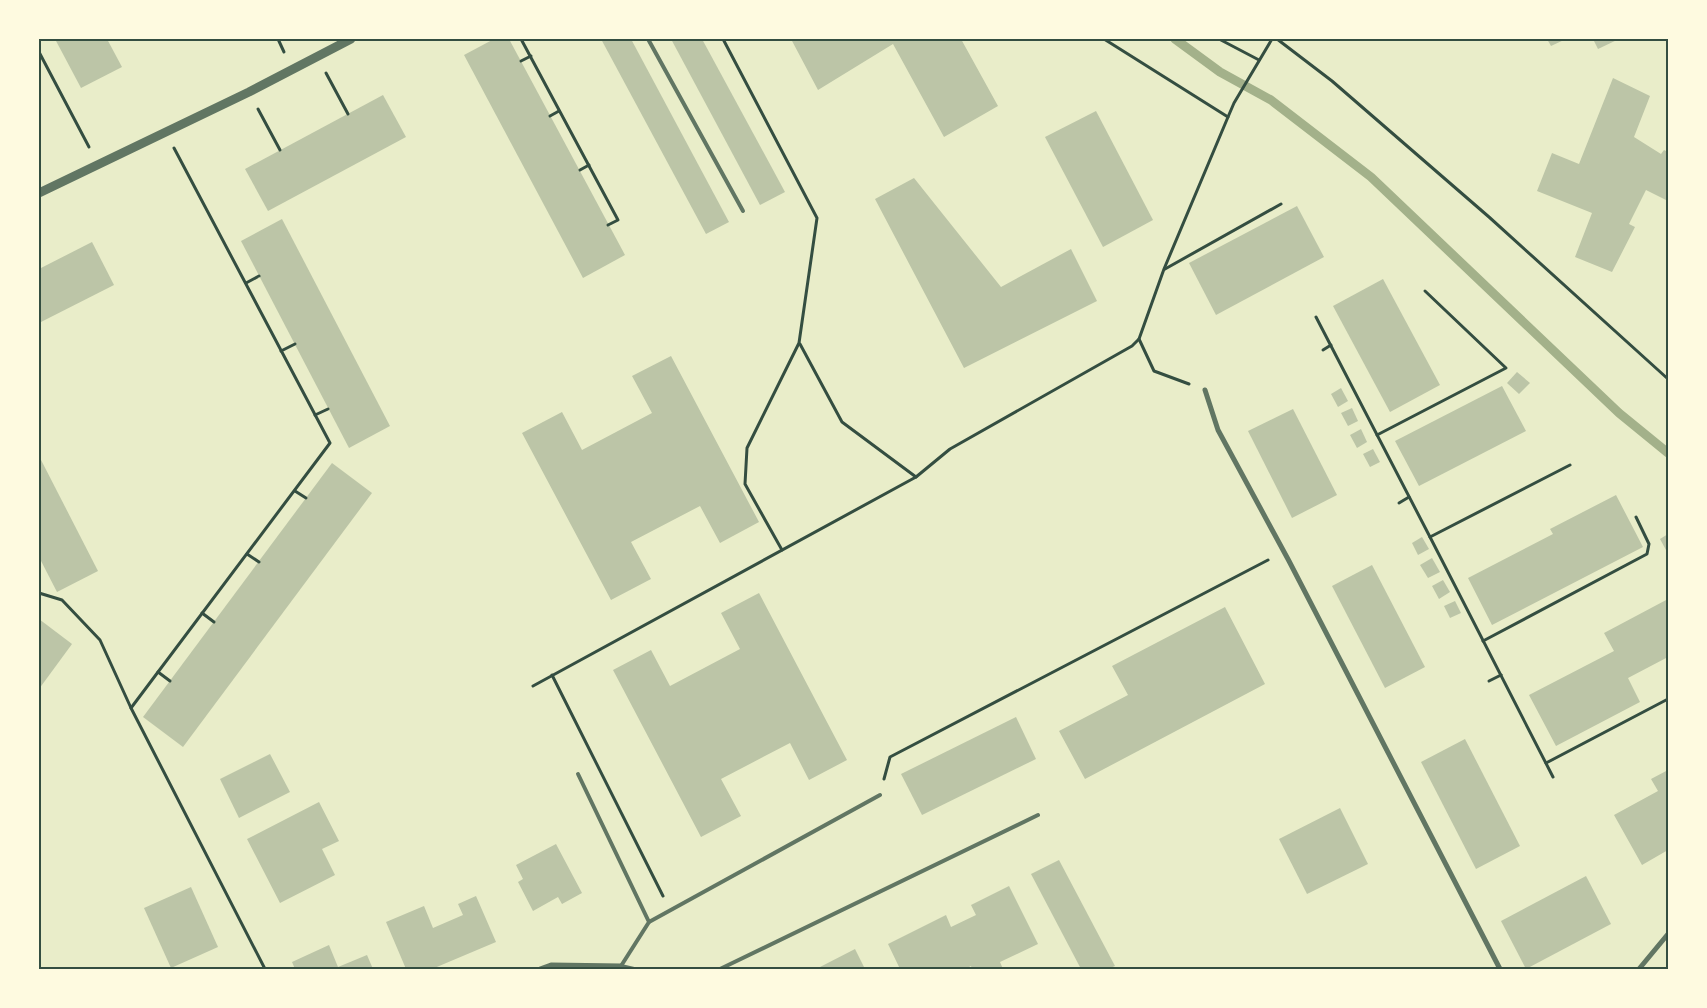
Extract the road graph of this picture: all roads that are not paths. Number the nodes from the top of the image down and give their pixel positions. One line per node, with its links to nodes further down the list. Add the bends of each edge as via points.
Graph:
1 (351, 39): 3 (street)
2 (648, 39): 4 (lane)
3 (39, 193)
4 (743, 211)
5 (1205, 390): 15 (street, via 1218,430)
6 (578, 774): 9 (lane)
7 (880, 795): 9 (lane)
8 (1038, 814): 14 (lane)
9 (649, 922): 11 (lane)
10 (1668, 934): 16 (street)
11 (621, 966): 12 (street, via 551,965); 13 (lane)
12 (540, 969)
13 (634, 969)
14 (720, 969)
15 (1500, 969)
16 (1639, 969)

